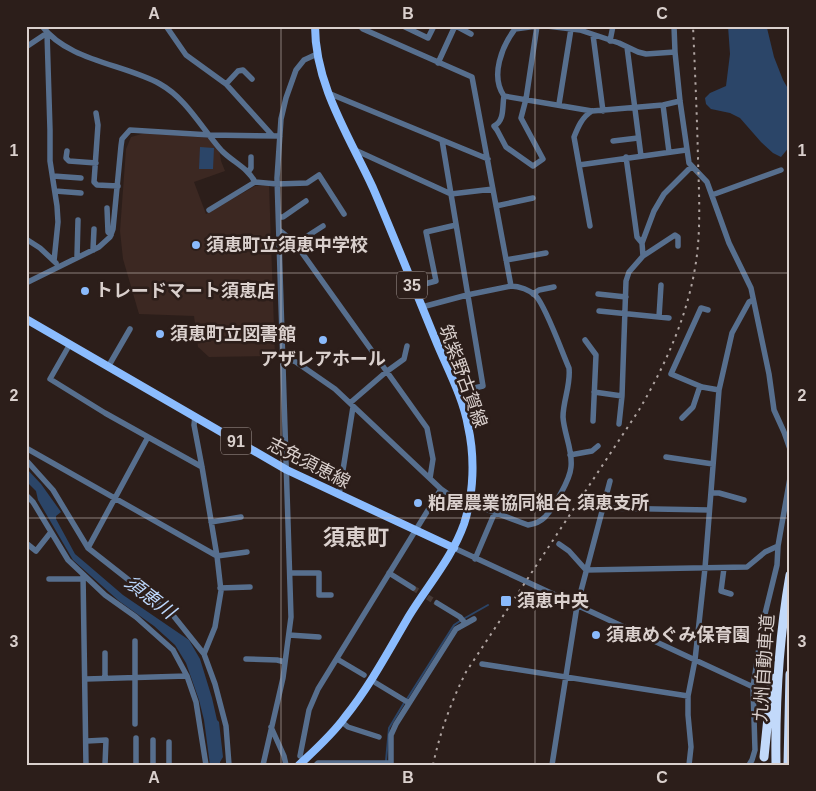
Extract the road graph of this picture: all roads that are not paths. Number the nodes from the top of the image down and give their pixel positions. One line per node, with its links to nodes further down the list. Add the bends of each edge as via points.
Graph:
1 (42, 26): 12 (street)
2 (166, 26): 22 (street, via 186,55)
3 (315, 26): 19 (main road, 筑紫野古賀線 / 35)
4 (360, 26): 20 (street)
5 (402, 26): 6 (street, via 428,38)
6 (434, 26)
7 (456, 26): 13 (street); 20 (street)
8 (547, 26): 11 (street)
9 (613, 26): 15 (street)
10 (674, 26): 18 (street)
11 (571, 29): 14 (street); 27 (street)
12 (47, 33): 16 (street); 35 (street, via 74,52 161,84 180,100); 54 (street)
13 (471, 34)
14 (592, 35): 15 (street); 31 (street)
15 (610, 41): 17 (street)
16 (26, 47)
17 (627, 47): 18 (street, via 646,54); 29 (street)
18 (675, 52): 26 (street)
19 (317, 54): 23 (main road, 筑紫野古賀線 / 35); 37 (street, via 304,60 296,70 286,98)
20 (438, 63): 34 (street, via 472,77)
21 (252, 79): 22 (street, via 242,70)
22 (226, 84): 36 (street)
23 (328, 93): 39 (street); 41 (main road, 筑紫野古賀線 / 35)
24 (504, 96): 25 (street); 25 (street, via 497,74 508,38 515,30 537,26); 33 (street, via 502,118)
25 (526, 98): 27 (street); 33 (street, via 521,118 543,160 533,166 512,152)
26 (680, 101): 28 (street); 42 (street)
27 (559, 104): 30 (street)
28 (663, 105): 29 (street); 44 (street)
29 (635, 107): 31 (street); 38 (street)
30 (592, 111): 31 (street); 50 (street, via 578,126 574,137)
31 (603, 111)
32 (96, 114): 49 (street)
33 (494, 126): 34 (street)
34 (482, 130): 48 (street)
35 (210, 135): 36 (street); 53 (street); 58 (street, via 130,130 122,139)
36 (272, 135): 37 (street)
37 (280, 136): 57 (street)
38 (638, 138): 40 (street); 45 (street)
39 (442, 140): 48 (street); 62 (street)
40 (613, 141)
41 (355, 150): 62 (street); 93 (main road, 筑紫野古賀線 / 35)
42 (686, 150): 44 (street); 51 (street)
43 (67, 151): 49 (street, via 69,161)
44 (669, 152): 45 (street)
45 (641, 156): 46 (street)
46 (626, 157): 50 (street); 79 (street, via 637,236)
47 (251, 158): 53 (street)
48 (488, 159): 59 (street)
49 (96, 163): 58 (street, via 94,182)
50 (579, 165): 74 (street)
51 (692, 167): 63 (street, via 707,182); 79 (street, via 664,194)
52 (781, 170): 63 (street)
53 (248, 172): 56 (street)
54 (53, 176): 55 (street); 60 (street)
55 (81, 178)
56 (255, 182): 57 (street); 68 (street)
57 (277, 184): 69 (street, via 307,183 319,175); 70 (street)
58 (118, 186): 77 (street)
59 (493, 189): 62 (street); 66 (street)
60 (55, 191): 61 (street); 87 (street, via 58,222)
61 (81, 193)
62 (451, 194): 72 (street)
63 (712, 195): 98 (street, via 729,243 747,276)
64 (533, 198): 66 (street)
65 (306, 201): 70 (street)
66 (496, 206): 86 (street)
67 (107, 208): 77 (street, via 108,232)
68 (209, 210)
69 (344, 214)
70 (279, 217): 76 (street)
71 (78, 220): 85 (street)
72 (456, 225): 93 (street, via 426,232 436,281); 96 (street)
73 (323, 226): 80 (street)
74 (590, 226)
75 (94, 229): 82 (street)
76 (279, 230): 80 (street); 111 (street)
77 (111, 235): 82 (street)
78 (26, 239): 87 (street)
79 (642, 243): 84 (street)
80 (295, 244): 114 (street)
81 (678, 246): 84 (street, via 675,235)
82 (93, 250): 85 (street)
83 (546, 253): 86 (street)
84 (643, 256): 97 (street, via 629,272)
85 (77, 257): 88 (street)
86 (506, 260): 90 (street)
87 (54, 261): 88 (street)
88 (59, 266): 89 (street)
89 (26, 283)
90 (511, 286): 94 (street); 96 (street)
91 (554, 286): 94 (street)
92 (661, 286): 103 (street)
93 (413, 287): 99 (main road, 筑紫野古賀線 / 35)
94 (533, 294): 129 (street, via 543,308 569,368 563,418)
95 (598, 294): 97 (street)
96 (468, 295): 99 (street); 117 (street, via 483,386)
97 (626, 296): 102 (street)
98 (753, 300): 116 (street, via 732,334); 128 (street, via 774,410)
99 (422, 308): 117 (main road, 筑紫野古賀線 / 35)
100 (599, 310): 102 (street)
101 (708, 310): 115 (street, via 701,308 670,374)
102 (625, 314): 103 (street); 119 (street)
103 (659, 317): 104 (street)
104 (669, 318)
105 (26, 319): 108 (main road, 志免須恵線 / 91)
106 (130, 329): 113 (street)
107 (585, 340): 118 (street, via 596,355)
108 (70, 344): 113 (main road, 志免須恵線 / 91); 125 (street, via 50,379)
109 (407, 346): 114 (street, via 404,359)
110 (790, 354): 112 (street)
111 (284, 358): 120 (street, via 296,362); 134 (street)
112 (790, 364)
113 (108, 367): 121 (main road, 志免須恵線 / 91)
114 (386, 372): 120 (street); 135 (street, via 427,428 433,459)
115 (700, 386): 116 (street); 122 (street, via 693,407)
116 (719, 390): 132 (street)
117 (457, 392): 145 (main road, 筑紫野古賀線 / 35, via 471,445)
118 (594, 392): 119 (street); 123 (street)
119 (622, 396): 124 (street)
120 (352, 405): 135 (street); 142 (street)
121 (195, 416): 133 (street); 134 (main road, 志免須恵線 / 91)
122 (682, 418)
123 (593, 421)
124 (619, 424)
125 (148, 437): 133 (street); 143 (street)
126 (598, 446): 129 (street, via 592,451)
127 (26, 448): 143 (street)
128 (790, 449)
129 (570, 455): 148 (street, via 570,476 544,517 528,524)
130 (666, 456): 132 (street)
131 (26, 460): 156 (street, via 53,490)
132 (713, 464): 140 (street)
133 (202, 467): 150 (street)
134 (287, 470): 142 (main road, 志免須恵線 / 91); 164 (street)
135 (430, 478): 138 (street)
136 (790, 478): 139 (street)
137 (610, 481): 146 (street)
138 (442, 489): 145 (street); 151 (street)
139 (788, 491): 155 (street)
140 (711, 493): 144 (street); 147 (street)
141 (26, 495): 152 (street)
142 (338, 495): 151 (main road, 志免須恵線 / 91)
143 (114, 498): 156 (street); 159 (street)
144 (744, 500)
145 (469, 502): 148 (street); 157 (main road, 筑紫野古賀線 / 35)
146 (602, 508): 147 (street); 163 (street)
147 (709, 510): 161 (street)
148 (495, 512): 160 (street)
149 (241, 517): 150 (street)
150 (211, 522): 159 (street)
151 (416, 530): 157 (main road, 志免須恵線 / 91); 165 (street)
152 (51, 532): 153 (street, via 36,551); 167 (street)
153 (26, 543)
154 (559, 544): 163 (street)
155 (778, 546): 162 (street, via 747,567); 197 (street)
156 (88, 548): 183 (street, via 172,614)
157 (454, 548): 160 (street); 201 (main road, 筑紫野古賀線 / 35)
158 (247, 552): 159 (street)
159 (217, 556): 170 (street)
160 (475, 559): 176 (street)
161 (705, 568): 162 (street); 163 (street); 186 (street)
162 (724, 568): 173 (street, via 721,591)
163 (586, 570): 176 (street)
164 (290, 573): 172 (street, via 319,573 319,594); 179 (street)
165 (389, 573): 171 (street); 185 (street)
166 (790, 575): 174 (highway, 九州自動車道)
167 (83, 577): 168 (street); 191 (street, via 173,650); 195 (street)
168 (49, 579)
169 (250, 587): 170 (street)
170 (220, 588): 183 (street, via 215,627)
171 (414, 588)
172 (331, 594)
173 (731, 594)
174 (786, 597): 210 (highway, via 774,656); 228 (highway, 九州自動車道, via 775,714)
175 (437, 602): 178 (street)
176 (577, 606): 186 (street); 193 (street)
177 (474, 620): 178 (street)
178 (465, 623): 200 (street, via 456,630)
179 (289, 635): 180 (street); 187 (street)
180 (319, 638)
181 (135, 641): 192 (street)
182 (105, 653): 194 (street)
183 (204, 654): 220 (street, via 226,726)
184 (246, 659): 187 (street)
185 (337, 659): 190 (street); 209 (street, via 309,710)
186 (695, 660): 197 (street); 199 (street)
187 (285, 662): 203 (street)
188 (482, 664): 193 (street)
189 (790, 674): 229 (highway, 九州自動車道)
190 (364, 675)
191 (187, 676): 192 (street); 219 (street, via 196,702)
192 (135, 677): 194 (street); 202 (street)
193 (567, 677): 199 (street); 225 (street)
194 (105, 678): 195 (street)
195 (86, 679): 207 (street)
196 (376, 683): 200 (street)
197 (753, 687): 198 (street); 227 (street, via 755,750)
198 (766, 693)
199 (688, 696): 226 (street, via 692,747)
200 (409, 703): 213 (street, via 391,735)
201 (342, 722): 204 (street, via 348,728); 223 (main road, 筑紫野古賀線 / 35)
202 (135, 724)
203 (271, 727): 221 (street); 222 (street)
204 (379, 737)
205 (136, 738): 216 (street)
206 (153, 740): 217 (street)
207 (87, 741): 214 (street); 215 (street, via 106,740)
208 (169, 742): 218 (street)
209 (300, 756)
210 (764, 757)
211 (326, 764): 212 (street); 224 (street)
212 (360, 764): 213 (street)
213 (391, 764)
214 (86, 765)
215 (105, 765)
216 (136, 765)
217 (153, 765)
218 (169, 765)
219 (206, 765)
220 (229, 765)
221 (263, 765)
222 (286, 765)
223 (299, 765)
224 (316, 765)
225 (552, 765)
226 (689, 765)
227 (749, 765)
228 (776, 765)
229 (788, 765)

